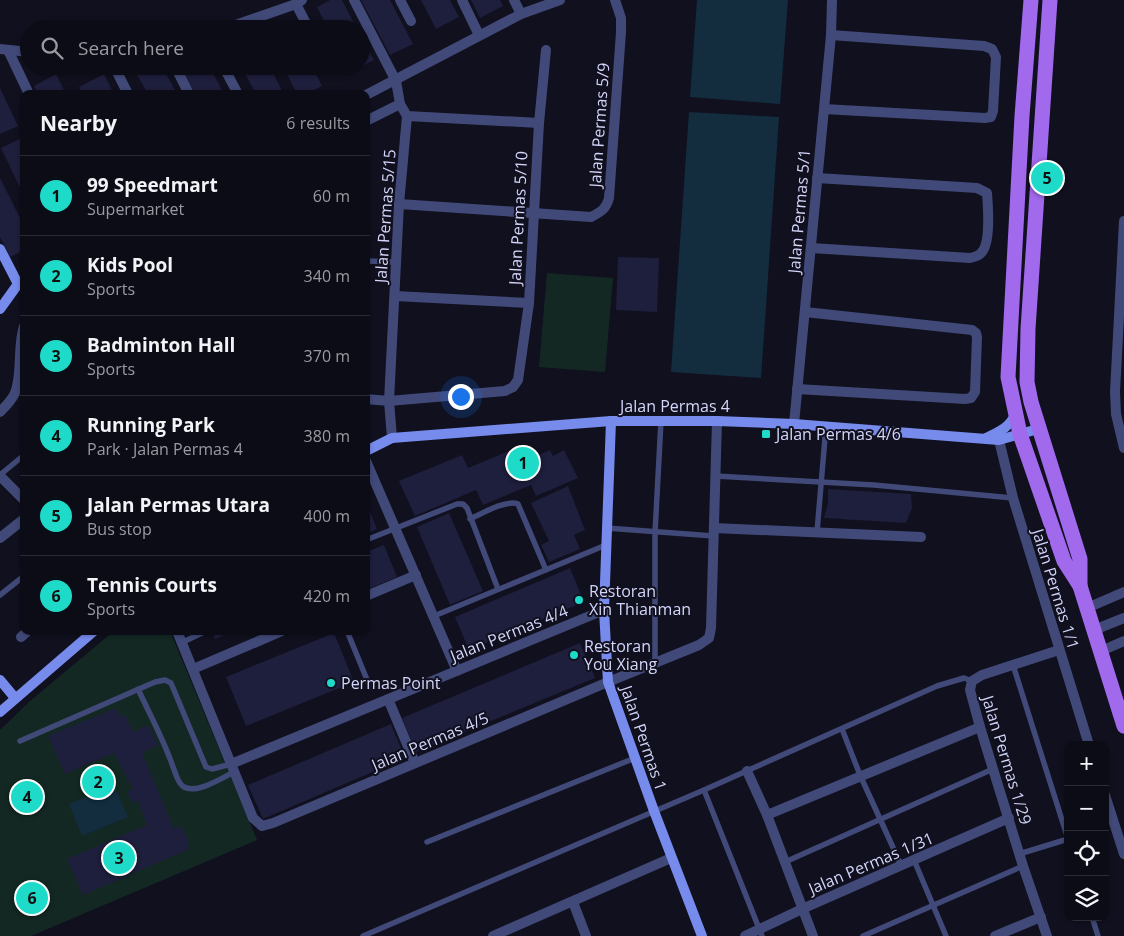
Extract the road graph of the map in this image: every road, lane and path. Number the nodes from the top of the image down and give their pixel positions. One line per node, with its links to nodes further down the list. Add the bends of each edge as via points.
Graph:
1 (354, 0): 14 (street)
2 (400, 0): 15 (street)
3 (462, 0): 17 (street)
4 (514, 0): 11 (street)
5 (560, 0): 11 (street)
6 (615, 0): 38 (street, Jalan Permas 5/9, via 621,18 621,32 606,207 591,217)
7 (832, 0): 18 (street, Jalan Permas 5/1)
8 (1031, 0): 55 (main road, via 1008,357)
9 (1050, 0): 61 (main road, via 1027,360)
10 (299, 2): 12 (street); 13 (street)
11 (522, 14): 17 (street)
12 (249, 20)
13 (306, 20)
14 (364, 20)
15 (411, 21)
16 (370, 31): 25 (street)
17 (479, 35): 25 (street)
18 (831, 35): 32 (street, Jalan Permas 5/1); 32 (street, via 992,49 996,57 993,111 991,117 985,118)
19 (4, 50): 21 (street); 26 (street)
20 (546, 50): 35 (street, Jalan Permas 5/10)
21 (20, 51)
22 (118, 75): 27 (street)
23 (180, 75): 28 (street)
24 (227, 75): 29 (street)
25 (396, 81): 30 (street); 31 (street)
26 (27, 90)
27 (126, 90)
28 (187, 90)
29 (236, 90)
30 (370, 93)
31 (400, 104): 33 (street); 34 (street)
32 (824, 109): 36 (street, Jalan Permas 5/1)
33 (407, 116): 35 (street); 37 (street, Jalan Permas 5/15)
34 (370, 119)
35 (539, 123): 38 (street, Jalan Permas 5/10)
36 (817, 178): 40 (street, Jalan Permas 5/1); 40 (street, via 977,188 987,193 986,245 981,254 970,258)
37 (399, 204): 38 (street); 43 (street, Jalan Permas 5/15)
38 (533, 214): 47 (street, Jalan Permas 5/10)
39 (1124, 221): 67 (street, via 1114,392)
40 (811, 248): 49 (street, Jalan Permas 5/1)
41 (0, 249): 44 (street)
42 (370, 261): 43 (lane)
43 (396, 262): 46 (street, Jalan Permas 5/15)
44 (20, 280)
45 (20, 283): 48 (street)
46 (395, 296): 47 (street); 53 (street, Jalan Permas 5/15)
47 (528, 303): 53 (street, Jalan Permas 5/10, via 520,371 513,387 505,391)
48 (0, 309)
49 (805, 312): 51 (street, Jalan Permas 5/1); 51 (street, via 972,330 978,337 975,392 966,399)
50 (20, 345): 54 (street, via 17,384 14,394)
51 (797, 388): 59 (street, Jalan Permas 5/1)
52 (370, 399): 53 (street)
53 (389, 401): 63 (street, Jalan Permas 5/15)
54 (0, 412)
55 (1015, 415): 62 (main road); 64 (street, via 1006,428)
56 (611, 421): 57 (street, Jalan Permas 4); 63 (street, Jalan Permas 4); 78 (street, Jalan Permas 1)
57 (662, 421): 58 (street, Jalan Permas 4); 81 (lane)
58 (717, 421): 59 (street, Jalan Permas 4); 71 (street)
59 (794, 424): 60 (street, Jalan Permas 4)
60 (826, 426): 64 (street, Jalan Permas 4); 72 (lane)
61 (1038, 429): 62 (street, Jalan Permas 4); 91 (main road, via 1080,559)
62 (1020, 434): 65 (street, Jalan Permas 4); 91 (main road, via 1064,561)
63 (392, 438): 66 (street, Jalan Permas 4)
64 (986, 438): 65 (street, Jalan Permas 4)
65 (999, 440): 74 (street, Jalan Permas 1/1)
66 (370, 448)
67 (1124, 448)
68 (20, 458): 70 (lane)
69 (370, 470): 77 (street)
70 (0, 475): 73 (street)
71 (715, 476): 72 (lane); 79 (street)
72 (820, 482): 74 (lane); 80 (lane)
73 (20, 496)
74 (1013, 498): 108 (street, Jalan Permas 1/1)
75 (470, 519): 77 (lane, via 467,508 460,503); 86 (lane, via 508,502 518,504); 92 (lane)
76 (20, 522): 83 (street)
77 (396, 528): 84 (lane); 88 (street)
78 (606, 528): 81 (lane); 85 (street, Jalan Permas 1)
79 (714, 532): 80 (street); 81 (lane); 110 (street, via 709,638)
80 (817, 532): 82 (street)
81 (656, 533): 110 (lane)
82 (921, 537)
83 (0, 538)
84 (370, 538)
85 (606, 545): 86 (lane); 97 (street, Jalan Permas 1)
86 (546, 570): 90 (lane)
87 (516, 574): 90 (lane)
88 (416, 575): 94 (street); 98 (street)
89 (20, 579): 95 (lane)
90 (519, 581): 92 (lane)
91 (1080, 586): 96 (main road)
92 (498, 589): 98 (lane)
93 (1124, 592): 96 (street)
94 (370, 594)
95 (0, 595)
96 (1087, 608): 100 (main road)
97 (604, 610): 113 (street, Jalan Permas 4/4); 116 (street, Jalan Permas 1)
98 (434, 616): 113 (street)
99 (1124, 618): 100 (street)
100 (1094, 630): 109 (main road)
101 (89, 635): 119 (street)
102 (178, 635): 107 (street)
103 (198, 635): 107 (lane)
104 (263, 635): 112 (street)
105 (349, 635): 117 (lane)
106 (1124, 640): 109 (street)
107 (182, 643): 112 (street)
108 (1059, 650): 111 (street, Jalan Permas 1/29); 126 (street, Jalan Permas 1/1)
109 (1101, 651): 122 (main road)
110 (654, 664): 116 (street)
111 (1013, 665): 115 (street, Jalan Permas 1/29); 139 (lane)
112 (193, 669): 129 (street)
113 (457, 670): 120 (street, Jalan Permas 4/4)
114 (0, 680): 119 (street)
115 (972, 681): 123 (street, Jalan Permas 1/29, via 970,690); 124 (lane, via 964,678 937,686)
116 (608, 682): 127 (street, Jalan Permas 1); 128 (street, Jalan Permas 4/5)
117 (370, 687)
118 (138, 689): 125 (lane); 129 (lane, via 159,680 169,682 206,767); 129 (lane, via 182,786 192,789 205,786)
119 (15, 698): 121 (street)
120 (388, 699): 128 (street); 129 (street, Jalan Permas 4/4)
121 (0, 712)
122 (1124, 726)
123 (980, 727): 130 (street, Jalan Permas 1/29); 132 (street)
124 (842, 729): 131 (lane); 132 (lane)
125 (20, 741)
126 (1088, 741)
127 (635, 758): 134 (street, Jalan Permas 1); 141 (lane)
128 (414, 763): 129 (street, Jalan Permas 4/5, via 262,826 253,818)
129 (232, 768)
130 (993, 769): 136 (street, Jalan Permas 1/29); 137 (lane)
131 (747, 771): 133 (lane); 135 (street)
132 (860, 776): 135 (street); 137 (lane)
133 (704, 790): 134 (lane); 154 (lane)
134 (654, 811): 144 (street, Jalan Permas 1); 155 (lane)
135 (767, 815): 146 (street)
136 (1009, 818): 142 (street, Jalan Permas 1/29); 145 (street, Jalan Permas 1/31)
137 (880, 820): 146 (lane); 147 (lane)
138 (1110, 826): 143 (street)
139 (1065, 831)
140 (1064, 840): 142 (lane)
141 (427, 842)
142 (1019, 854): 148 (street, Jalan Permas 1/29)
143 (1124, 854)
144 (671, 858): 149 (street); 158 (street, Jalan Permas 1)
145 (914, 860): 147 (street, Jalan Permas 1/31); 150 (lane)
146 (785, 862): 151 (street)
147 (901, 865): 151 (street, Jalan Permas 1/31)
148 (1023, 866): 150 (lane); 152 (street, Jalan Permas 1/29)
149 (573, 902): 156 (street); 157 (street)
150 (933, 906): 161 (lane); 162 (lane)
151 (802, 909): 154 (street, Jalan Permas 1/31); 160 (street)
152 (1041, 917): 163 (street); 164 (street, Jalan Permas 1/29)
153 (1093, 921): 165 (lane)
154 (760, 933): 159 (street, Jalan Permas 1/31)
155 (363, 936)
156 (493, 936)
157 (586, 936)
158 (702, 936)
159 (745, 936)
160 (813, 936)
161 (863, 936)
162 (946, 936)
163 (994, 936)
164 (1047, 936)
165 (1098, 936)

